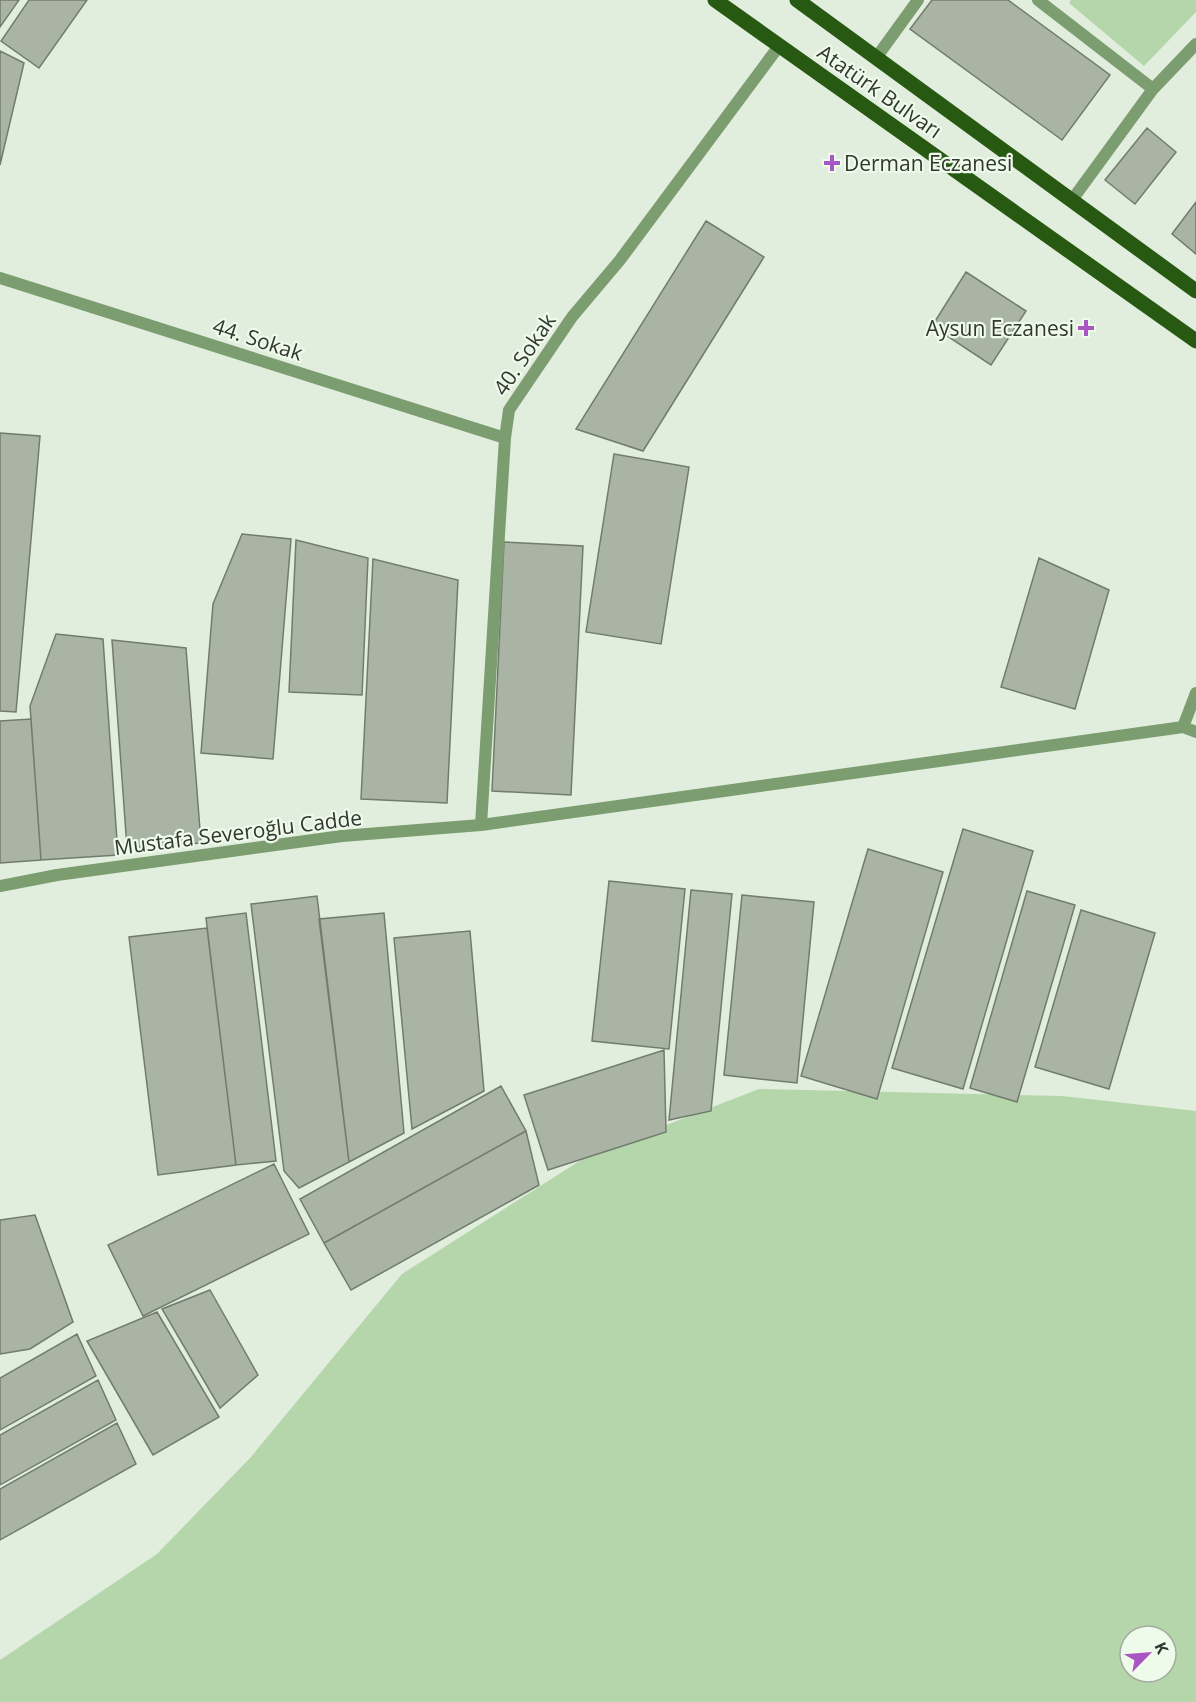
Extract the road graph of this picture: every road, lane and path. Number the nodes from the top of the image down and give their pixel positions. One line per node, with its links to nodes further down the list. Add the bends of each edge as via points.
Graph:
1 (716, 0): 6 (main road, Atatürk Bulvarı)
2 (797, 0): 7 (main road, Atatürk Bulvarı)
3 (918, 0): 7 (street)
4 (1038, 0): 8 (street)
5 (1196, 44): 8 (street)
6 (779, 46): 12 (main road, Atatürk Bulvarı); 13 (street, 40. Sokak, via 620,260 572,317 509,410)
7 (876, 58): 9 (main road, Atatürk Bulvarı)
8 (1153, 89): 9 (street)
9 (1072, 200): 11 (main road, Atatürk Bulvarı)
10 (0, 278): 13 (street, 44. Sokak)
11 (1196, 291)
12 (1196, 340)
13 (505, 438): 17 (street, 40. Sokak)
14 (1196, 693): 15 (street)
15 (1183, 727): 16 (street); 17 (street, Mustafa Severoğlu Cadde)
16 (1196, 732)
17 (482, 825): 18 (street, Mustafa Severoğlu Cadde, via 342,836 57,874)
18 (0, 886)

